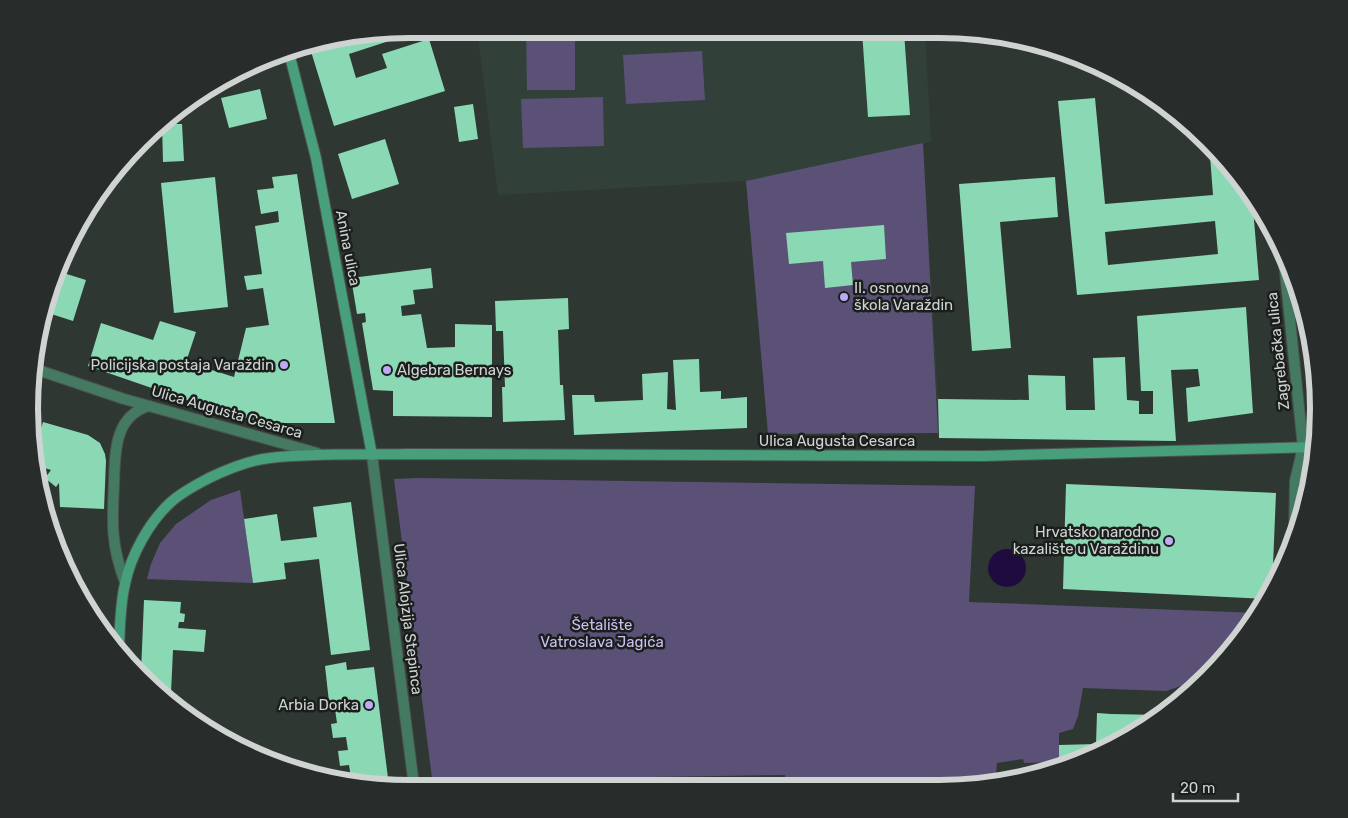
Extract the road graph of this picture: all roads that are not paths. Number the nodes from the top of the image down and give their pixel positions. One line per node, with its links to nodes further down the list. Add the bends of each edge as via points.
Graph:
1 (290, 57): 8 (main road, Anina ulica, via 316,158)
2 (1285, 276): 5 (street, Zagrebačka ulica)
3 (40, 371): 4 (street, Ulica Augusta Cesarca)
4 (150, 406): 7 (street, Ulica Augusta Cesarca); 11 (street, via 139,409 125,423 116,450 112,528)
5 (1303, 447): 6 (main road, Ulica Augusta Cesarca); 8 (main road, Ulica Augusta Cesarca, via 983,456); 9 (street); 10 (street, via 1295,481)
6 (1308, 447)
7 (322, 454): 8 (main road, Ulica Augusta Cesarca); 11 (main road, Ulica Augusta Cesarca, via 269,458 221,472 194,486 171,502 150,525)
8 (372, 455): 13 (street, Ulica Alojzija Stepinca)
9 (1307, 455)
10 (1294, 517)
11 (125, 582): 12 (main road, Ulica Augusta Cesarca)
12 (119, 641)
13 (413, 780)

